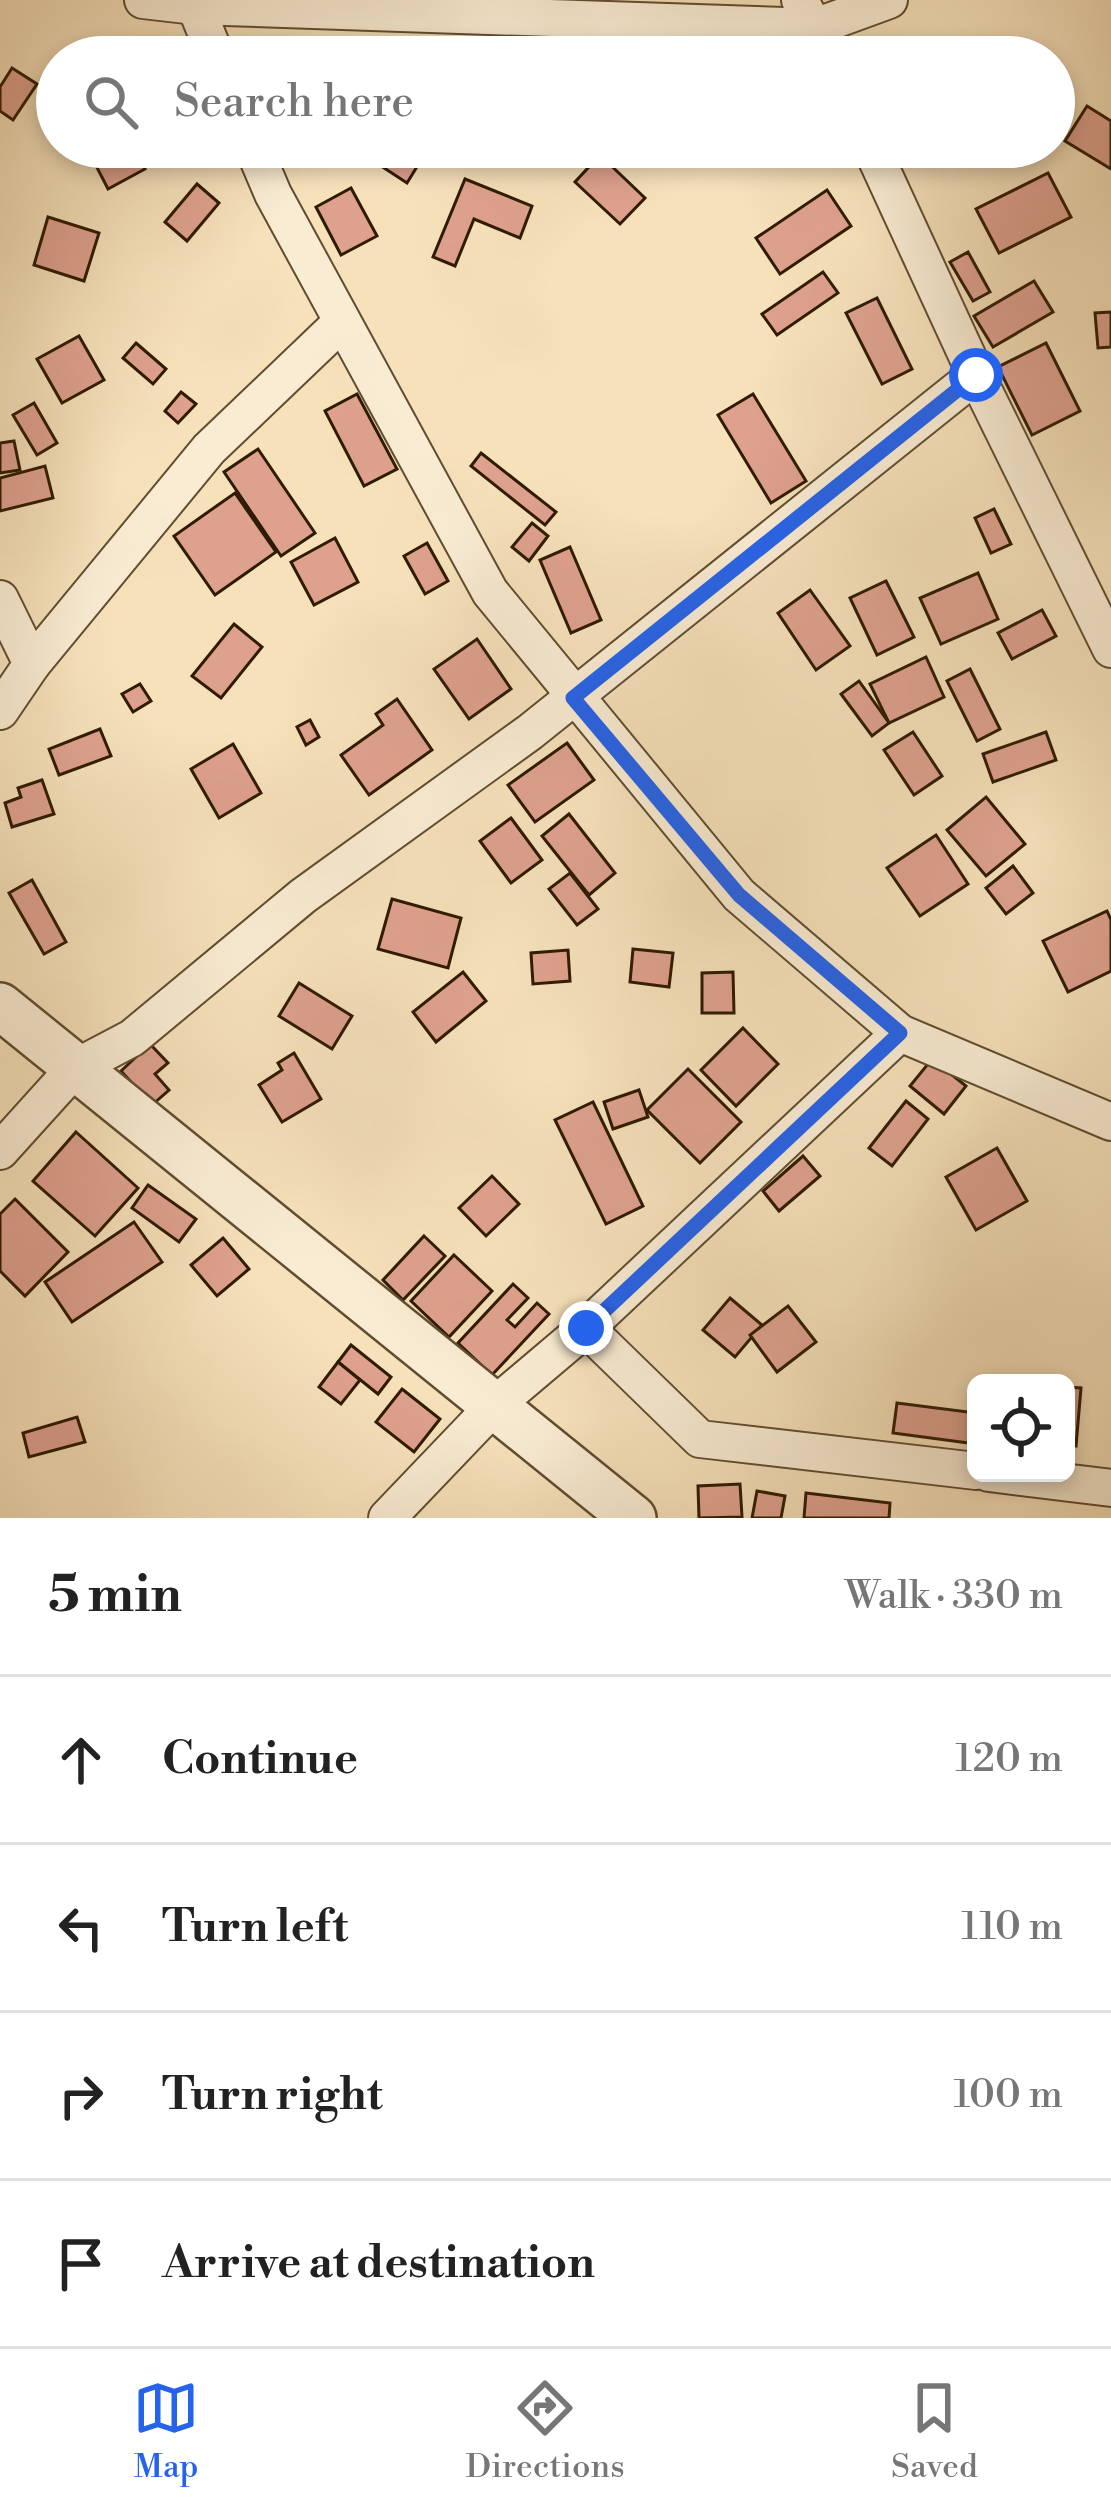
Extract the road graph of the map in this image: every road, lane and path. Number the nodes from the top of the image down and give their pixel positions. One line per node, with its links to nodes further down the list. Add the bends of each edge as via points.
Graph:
1 (143, 0): 3 (street)
2 (889, 0): 4 (street)
3 (194, 3): 4 (street); 5 (street)
4 (815, 28)
5 (207, 36)
6 (262, 168): 8 (street)
7 (881, 168): 9 (street)
8 (342, 322): 12 (street, via 209,449); 13 (street, via 490,592)
9 (976, 375): 11 (street); 13 (street)
10 (0, 598): 12 (street)
11 (1111, 649)
12 (32, 664): 14 (street)
13 (573, 698): 16 (street, via 739,895); 17 (street, via 302,896 132,1039)
14 (0, 711)
15 (0, 1006): 17 (street)
16 (900, 1033): 18 (street); 20 (street)
17 (75, 1068): 19 (street); 21 (street)
18 (1111, 1122)
19 (0, 1151)
20 (586, 1328): 21 (street); 22 (street, via 700,1438)
21 (495, 1405): 25 (street); 26 (street)
22 (967, 1471)
23 (1067, 1482): 24 (street)
24 (1111, 1487)
25 (387, 1518)
26 (633, 1518)

